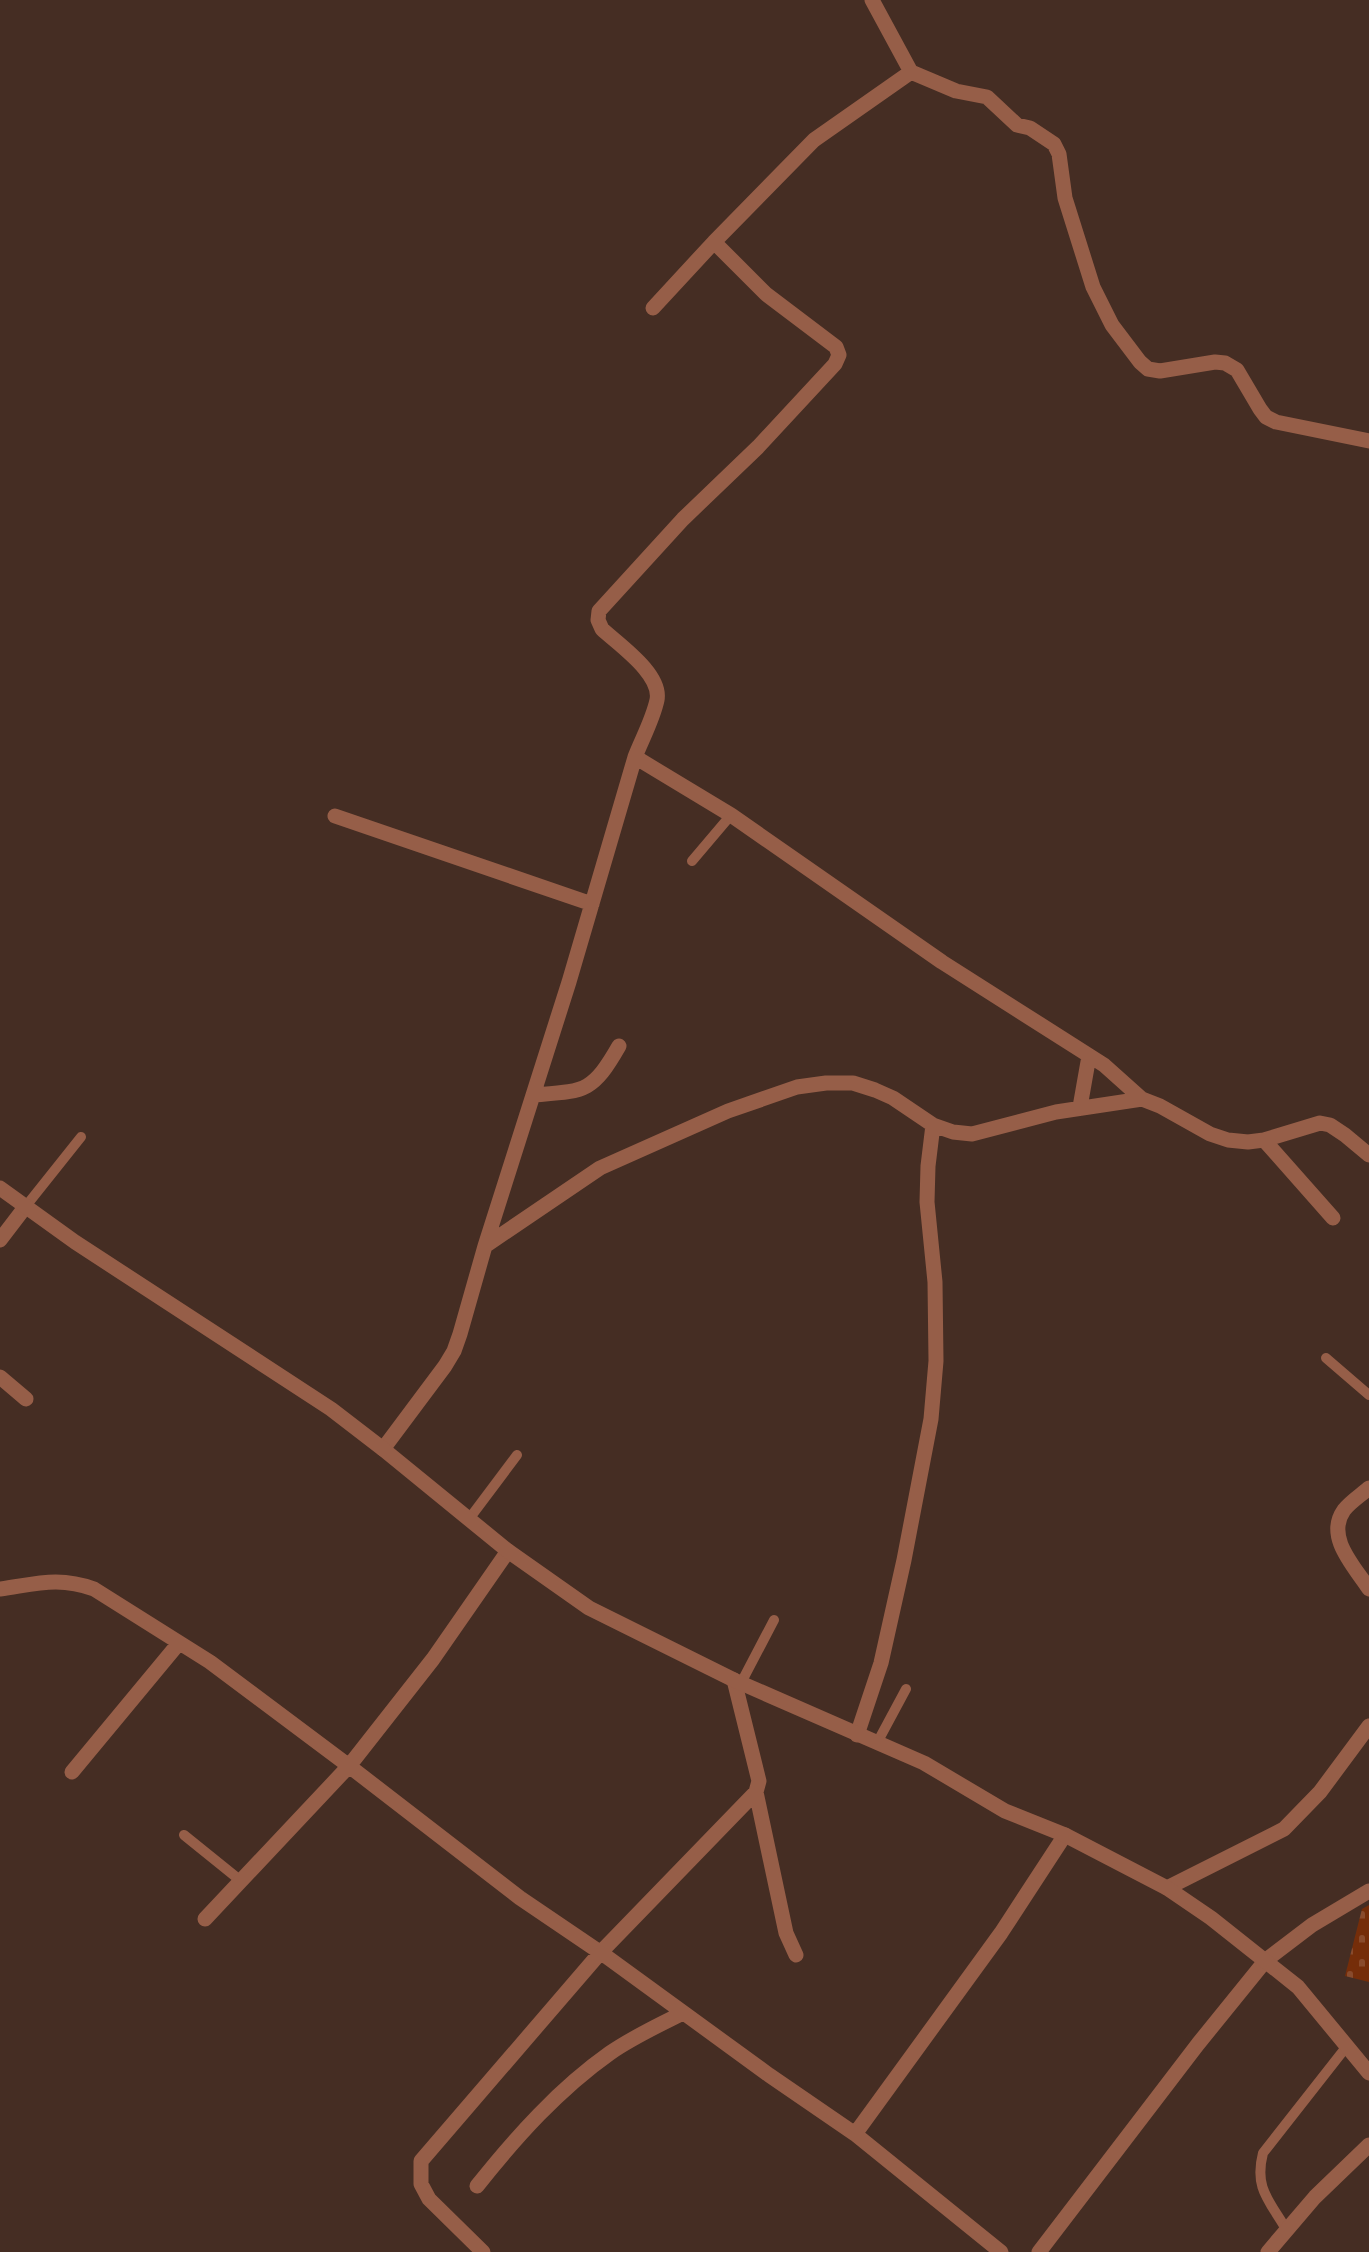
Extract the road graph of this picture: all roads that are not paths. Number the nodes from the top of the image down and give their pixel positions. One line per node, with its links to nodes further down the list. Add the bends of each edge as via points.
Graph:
1 (872, 0): 2 (street)
2 (911, 72): 3 (street, via 814,140); 5 (street, via 956,91 987,97 1017,125 1030,128 1054,144 1065,198 1093,287 1112,325 1148,369 1225,363 1237,370 1266,417 1287,426)
3 (714, 242): 4 (street); 6 (street, via 766,294 836,347 839,355 758,447 683,519 599,611 602,628 652,676 657,688 657,700)
4 (653, 308)
5 (1369, 441)
6 (635, 757): 7 (street); 10 (street)
7 (730, 815): 9 (lane); 12 (street, via 942,962)
8 (335, 816): 10 (street)
9 (692, 861)
10 (592, 904): 13 (street)
11 (619, 1046): 13 (street, via 591,1085 574,1092)
12 (1089, 1056): 14 (street); 15 (street)
13 (533, 1095): 24 (street)
14 (1142, 1099): 15 (street); 18 (street, via 1210,1134 1238,1141)
15 (1080, 1107): 16 (street, via 972,1134)
16 (933, 1125): 24 (street, via 893,1098 853,1083 797,1087 728,1111 600,1168); 41 (street, via 927,1202 935,1282 936,1361 931,1419 881,1664)
17 (81, 1137): 21 (lane)
18 (1264, 1140): 19 (street, via 1320,1123 1330,1125); 22 (street)
19 (1369, 1155)
20 (0, 1188): 21 (street)
21 (26, 1206): 23 (street); 29 (street, via 299,1387)
22 (1333, 1218)
23 (0, 1240)
24 (485, 1246): 29 (street, via 454,1351)
25 (1326, 1358): 27 (lane)
26 (0, 1377): 28 (street)
27 (1369, 1395)
28 (26, 1399)
29 (383, 1449): 32 (street)
30 (516, 1455): 32 (lane)
31 (1369, 1488): 35 (street, via 1345,1509 1337,1524 1339,1543)
32 (469, 1519): 33 (street)
33 (508, 1551): 38 (street, via 589,1608); 43 (street, via 433,1659)
34 (0, 1589): 37 (street, via 52,1581 75,1582 94,1589)
35 (1369, 1589)
36 (774, 1620): 38 (lane)
37 (178, 1643): 43 (street, via 210,1662); 44 (street)
38 (738, 1682): 41 (street); 45 (street, via 759,1781)
39 (906, 1689): 42 (lane)
40 (1369, 1726): 49 (street, via 1320,1792 1284,1829)
41 (857, 1735): 42 (street)
42 (877, 1743): 47 (street, via 924,1763 1005,1811)
43 (349, 1766): 48 (street); 52 (street, via 520,1898)
44 (72, 1772)
45 (756, 1792): 52 (street); 53 (street, via 786,1933)
46 (184, 1835): 48 (lane)
47 (1065, 1835): 49 (street); 58 (street, via 1001,1933)
48 (241, 1881): 51 (street)
49 (1167, 1888): 54 (street)
50 (1369, 1890): 54 (street, via 1312,1924)
51 (205, 1919)
52 (600, 1953): 55 (street); 62 (street, via 421,2161 421,2184 429,2199)
53 (796, 1955)
54 (1266, 1960): 56 (street, via 1298,1987); 64 (street)
55 (683, 2013): 58 (street); 60 (street, via 611,2053 580,2078 516,2138)
56 (1347, 2046): 57 (street); 61 (lane, via 1263,2152 1260,2184)
57 (1369, 2073)
58 (855, 2134): 63 (street)
59 (1369, 2145): 61 (street)
60 (477, 2186)
61 (1286, 2229): 65 (street)
62 (483, 2252)
63 (1001, 2252)
64 (1039, 2252)
65 (1268, 2252)

